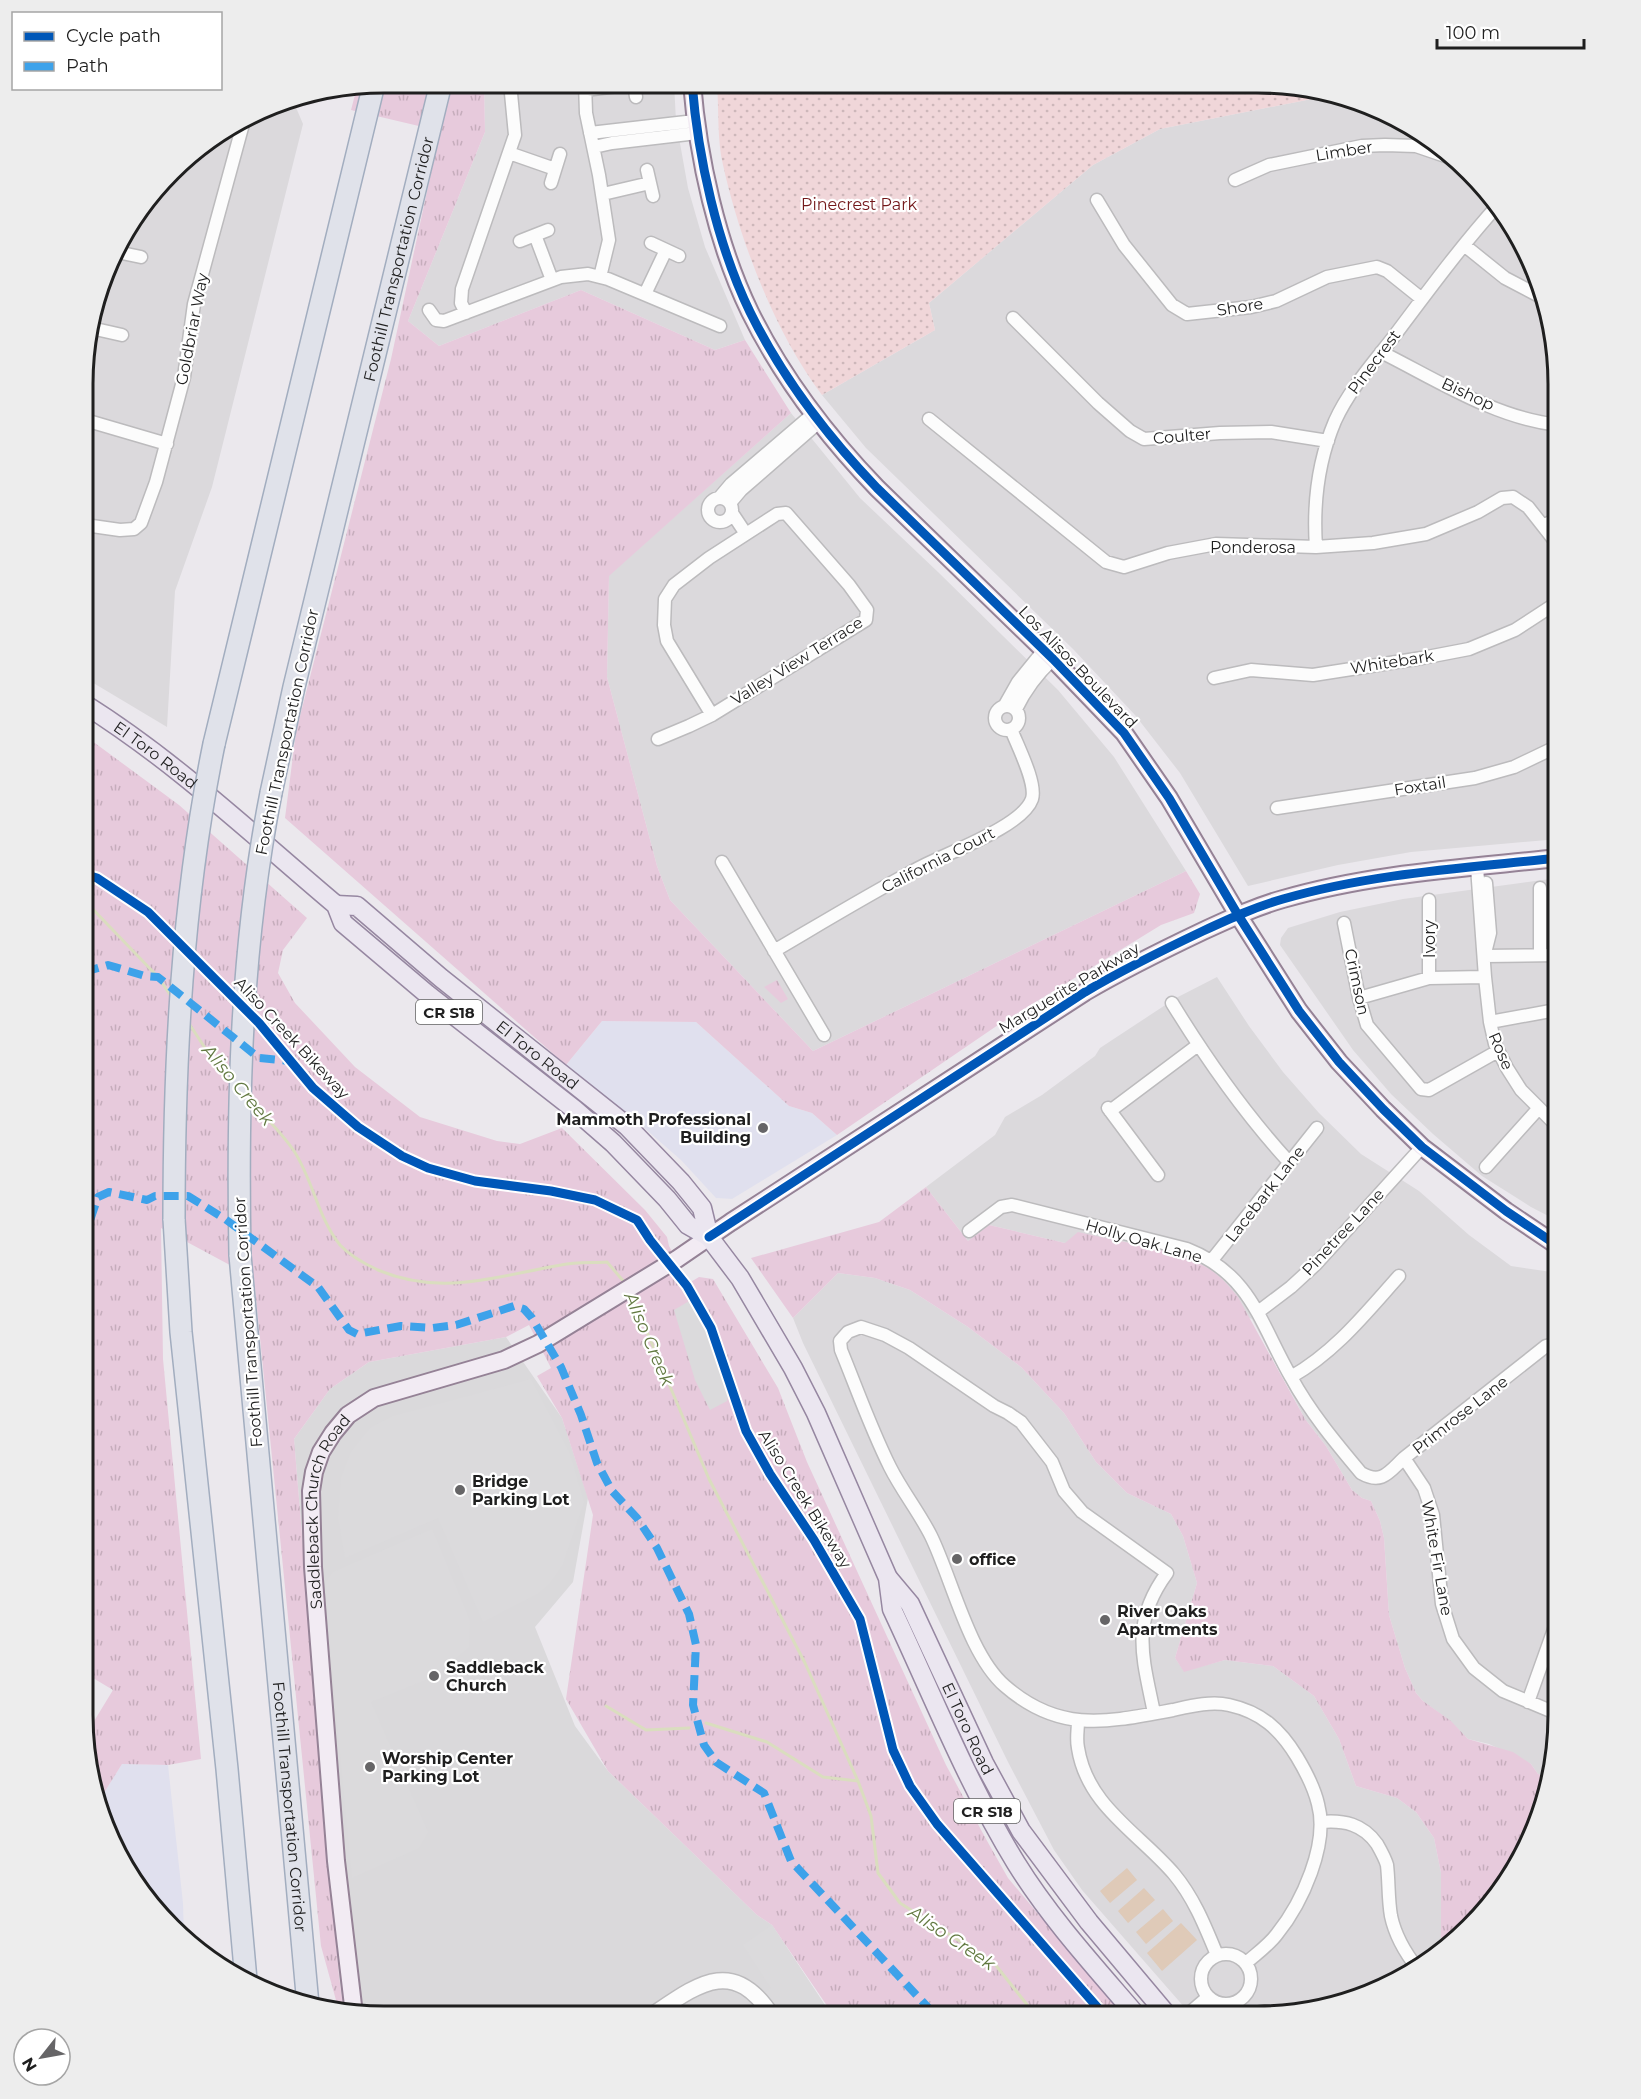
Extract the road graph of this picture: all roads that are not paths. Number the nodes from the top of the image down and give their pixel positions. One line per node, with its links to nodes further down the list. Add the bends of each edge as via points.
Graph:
1 (439, 93): 113 (highway, Foothill Transportation Corridor, bridge, via 271,793 255,897 242,1044 238,1144 240,1254)
2 (511, 93): 13 (street, via 515,135)
3 (585, 93): 10 (street)
4 (635, 93): 7 (street)
5 (693, 93): 8 (main road, Los Alisos Boulevard)
6 (372, 94): 111 (highway, bridge, via 214,744 198,838 182,986 174,1219 181,1332)
7 (636, 97)
8 (696, 127): 10 (street); 11 (street); 43 (main road, Los Alisos Boulevard, via 711,204 750,311)
9 (241, 130): 48 (street, Goldbriar Way, via 194,304 184,377)
10 (590, 133): 11 (street)
11 (594, 147): 19 (street)
12 (1432, 151): 17 (street, Limber, via 1416,146 1362,146 1269,165)
13 (509, 153): 15 (street); 37 (street, via 462,289 461,303)
14 (560, 154): 15 (street)
15 (555, 169): 18 (street)
16 (647, 170): 19 (street, via 651,190)
17 (1235, 180)
18 (551, 183)
19 (603, 194): 31 (street, via 609,240)
20 (1097, 200): 35 (street, Shore, via 1124,245 1172,305 1186,314 1251,308 1327,277 1377,267)
21 (1492, 212): 26 (street, Pinecrest)
22 (548, 230): 23 (street)
23 (534, 235): 24 (street); 32 (street)
24 (520, 241)
25 (651, 243): 27 (street)
26 (1464, 245): 33 (street, via 1505,278); 35 (street, Pinecrest)
27 (666, 250): 29 (street); 34 (street)
28 (124, 253): 30 (street)
29 (679, 256)
30 (141, 257)
31 (600, 277): 32 (street, via 588,274); 34 (street)
32 (552, 280): 37 (street)
33 (1534, 293)
34 (645, 294): 39 (street)
35 (1422, 299): 42 (street, Pinecrest)
36 (429, 310): 37 (street, via 436,320 444,321)
37 (466, 313)
38 (1013, 318): 47 (street, Coulter, via 1098,403 1144,440 1271,432)
39 (720, 326)
40 (98, 330): 41 (street)
41 (122, 335)
42 (1382, 352): 46 (street, Bishop, via 1480,402); 47 (street, Pinecrest, via 1348,398)
43 (816, 418): 49 (street); 59 (main road, Los Alisos Boulevard, via 877,488)
44 (929, 419): 57 (street, Ponderosa, via 1106,562 1124,567 1216,544)
45 (93, 422): 48 (street)
46 (1548, 423)
47 (1328, 441): 57 (street, Pinecrest, via 1316,489)
48 (167, 444): 52 (street, Goldbriar Way, via 141,523 134,529 120,530)
49 (727, 504): 50 (street, via 727,520); 50 (street, via 712,500 708,507 712,518); 55 (street)
50 (719, 522): 56 (street)
51 (1548, 523): 53 (street)
52 (93, 526)
53 (1543, 526): 54 (street); 57 (street, Ponderosa, via 1528,507 1513,497 1502,498 1426,534)
54 (1548, 532)
55 (746, 534): 56 (street, Valley View Terrace); 63 (street, Valley View Terrace, via 779,513 788,515 849,585 867,610 867,617 861,625)
56 (732, 543): 63 (street, Valley View Terrace, via 674,585 665,599 665,635 671,650)
57 (1316, 547)
58 (1548, 609): 60 (street, Whitebark, via 1515,630 1469,649 1313,675 1251,670)
59 (1049, 654): 61 (street, California Court, via 1018,682); 73 (main road, Los Alisos Boulevard, via 1124,733 1169,798)
60 (1214, 678)
61 (1011, 707): 64 (street, California Court, via 1019,720); 64 (street, California Court, via 997,711 995,720 1003,729)
62 (93, 710): 96 (main road, El Toro Road / CR S18, via 166,761 336,905 343,922 427,994 574,1109 613,1143 688,1225)
63 (712, 715): 65 (street, Valley View Terrace)
64 (1011, 729): 75 (street, California Court, via 1032,786 1032,800 1023,811 984,838 914,870)
65 (658, 739)
66 (1548, 751): 67 (street, Foxtail, via 1514,767 1475,778)
67 (1277, 808)
68 (1548, 859): 70 (main road, Marguerite Parkway)
69 (722, 862): 75 (street)
70 (1481, 866): 73 (main road, Marguerite Parkway, via 1384,876 1327,887); 78 (street, Rose, via 1490,933)
71 (1540, 888): 76 (street)
72 (1429, 900): 80 (street, Ivory)
73 (1238, 915): 91 (main road, Los Alisos Boulevard, via 1299,1011 1339,1062); 96 (main road, Marguerite Parkway, via 1133,964 1085,992)
74 (1344, 923): 81 (street, Crimson)
75 (774, 951): 85 (street)
76 (1540, 955): 77 (street); 78 (street)
77 (1548, 955)
78 (1485, 956): 79 (street, Rose)
79 (1485, 977): 80 (street); 84 (street, Rose)
80 (1429, 978): 81 (street)
81 (1359, 998): 87 (street, Crimson, via 1366,1026 1421,1089 1429,1090)
82 (1172, 1003): 86 (street)
83 (1548, 1011): 84 (street)
84 (1490, 1022): 87 (street, Rose)
85 (824, 1035)
86 (1198, 1045): 92 (street, via 1232,1094); 94 (street, via 1109,1109)
87 (1498, 1051): 88 (street, Rose, via 1521,1090)
88 (1538, 1109): 89 (street, Rose); 93 (street)
89 (1548, 1117)
90 (1317, 1128): 92 (street, Lacebark Lane)
91 (1422, 1147): 97 (main road, Los Alisos Boulevard); 100 (street, Pinetree Lane, via 1316,1264)
92 (1289, 1162): 98 (street, Lacebark Lane)
93 (1486, 1167)
94 (1158, 1175)
95 (969, 1231): 98 (street, Holly Oak Lane, via 1001,1207 1012,1204 1187,1249)
96 (710, 1237): 105 (main road, El Toro Road / CR S18, via 740,1278 793,1368); 123 (main road, Saddleback Church Road, via 538,1344 504,1360 374,1398 348,1415 321,1452 311,1491 313,1567 336,1861)
97 (1548, 1239)
98 (1212, 1260): 100 (street, Holly Oak Lane, via 1236,1279)
99 (1399, 1276): 102 (street, via 1340,1342)
100 (1257, 1312): 102 (street, Holly Oak Lane)
101 (1548, 1346): 103 (street, Primrose Lane)
102 (1291, 1377): 104 (street, Holly Oak Lane, via 1321,1425)
103 (1404, 1458): 104 (street, Primrose Lane, via 1378,1479); 107 (street, White Fir Lane, via 1424,1488 1433,1515 1442,1604 1453,1639 1474,1668 1503,1691)
104 (1360, 1473)
105 (888, 1578): 126 (main road, El Toro Road / CR S18, via 892,1609 980,1799 1005,1844 1036,1893); 127 (main road, El Toro Road / CR S18, via 910,1604 984,1763 1021,1831 1089,1922)
106 (1548, 1646): 107 (street)
107 (1528, 1702): 108 (street, White Fir Lane)
108 (1548, 1710)
109 (1154, 1713): 110 (street, via 1113,1721); 110 (street, via 1142,1629 1157,1586 1167,1572 1072,1502 1052,1462 1021,1422 909,1348 867,1328 848,1332 840,1346 850,1372 891,1468 930,1534 976,1648 1003,1685 1022,1700); 112 (street, via 1216,1703 1263,1717 1288,1742 1309,1778)
110 (1078, 1721): 114 (street, via 1077,1746 1091,1787 1118,1820 1174,1875 1198,1910)
111 (227, 1769): 117 (highway); 118 (highway)
112 (1321, 1822): 115 (street, via 1347,1822 1373,1838 1385,1859 1391,1918); 116 (street, via 1303,1891 1276,1935)
113 (297, 1878): 119 (highway, Foothill Transportation Corridor); 121 (highway)
114 (1217, 1955): 116 (street, via 1233,1954); 120 (street, via 1201,1974)
115 (1412, 1961)
116 (1246, 1963): 122 (street, via 1251,1986)
117 (233, 1964)
118 (245, 1971)
119 (307, 1996)
120 (1208, 1997): 122 (street, via 1220,2004); 128 (street)
121 (318, 1998)
122 (1234, 2003): 129 (street)
123 (353, 2004)
124 (666, 2006): 125 (street, via 704,1983 719,1980 740,1983)
125 (764, 2006)
126 (1128, 2006)
127 (1160, 2006)
128 (1198, 2006)
129 (1235, 2006)

